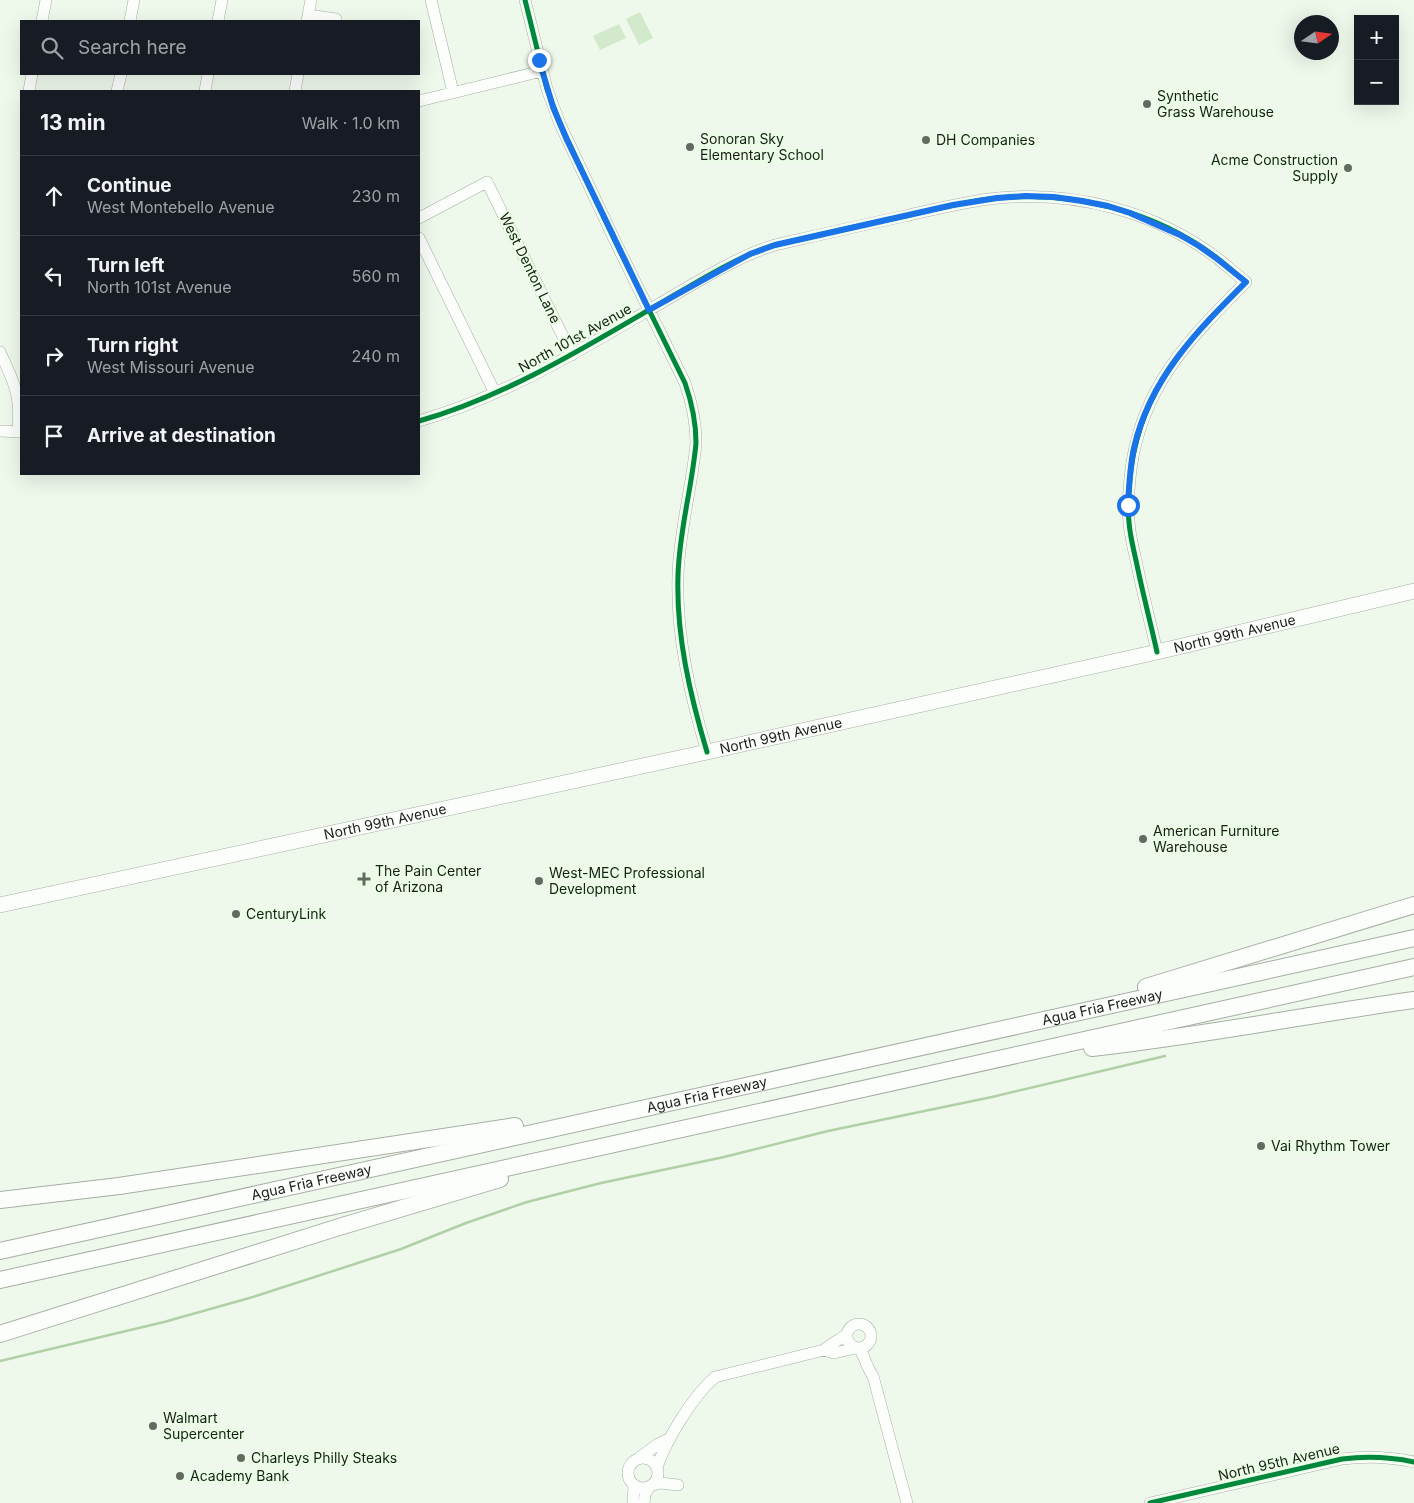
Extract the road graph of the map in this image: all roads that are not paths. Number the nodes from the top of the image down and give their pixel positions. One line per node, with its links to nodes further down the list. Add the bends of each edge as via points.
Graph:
1 (46, 0): 9 (street)
2 (134, 0): 10 (street)
3 (222, 0): 11 (street)
4 (311, 0): 7 (street)
5 (431, 0): 21 (street)
6 (525, 0): 12 (street)
7 (308, 18): 8 (street)
8 (336, 19)
9 (42, 20)
10 (130, 20)
11 (218, 20)
12 (542, 71): 21 (street); 25 (street, via 567,140)
13 (32, 75): 17 (street)
14 (121, 75): 18 (street)
15 (208, 75): 19 (street)
16 (298, 75): 20 (street)
17 (29, 90)
18 (117, 90)
19 (205, 90)
20 (294, 90)
21 (453, 92): 22 (street)
22 (420, 101)
23 (420, 217): 27 (street, West Denton Lane, via 487,182)
24 (420, 240): 28 (street)
25 (649, 310): 27 (street, North 101st Avenue); 33 (street, North 101st Avenue, via 750,254 769,247 997,198 1054,197 1108,206 1154,222 1193,242 1246,282 1203,325 1167,370 1150,401 1134,448 1129,521); 34 (street, via 685,383 696,430 678,576 679,616 685,663)
26 (0, 352): 31 (street, via 17,392)
27 (572, 354): 28 (street, North 101st Avenue)
28 (495, 393): 29 (street, North 101st Avenue)
29 (420, 421)
30 (0, 431): 31 (street)
31 (19, 432)
32 (1414, 590): 33 (main road, North 99th Avenue)
33 (1157, 652): 34 (main road, North 99th Avenue)
34 (707, 752): 35 (main road, North 99th Avenue)
35 (0, 905)
36 (1414, 905): 40 (highway)
37 (1414, 938): 40 (highway, Agua Fria Freeway)
38 (1414, 967): 41 (highway, Agua Fria Freeway)
39 (1414, 1000): 41 (highway, via 1177,1037)
40 (998, 1029): 42 (highway, Agua Fria Freeway)
41 (1006, 1058): 43 (highway, Agua Fria Freeway)
42 (631, 1111): 44 (highway, via 563,1118 119,1186); 45 (highway, Agua Fria Freeway)
43 (637, 1140): 46 (highway, Agua Fria Freeway); 47 (highway, via 339,1227)
44 (0, 1200)
45 (0, 1250)
46 (0, 1280)
47 (21, 1327): 48 (highway); 49 (highway)
48 (0, 1330)
49 (0, 1334)
50 (847, 1334): 51 (street, via 850,1344); 51 (street, via 850,1327 864,1325 871,1333); 52 (street)
51 (862, 1346): 52 (street, via 834,1353); 61 (street)
52 (824, 1350): 53 (street, via 715,1377 703,1388)
53 (669, 1439): 54 (street); 56 (street)
54 (640, 1458): 56 (street, via 653,1461); 57 (street, via 629,1467 628,1477)
55 (1414, 1462): 62 (street, North 95th Avenue, via 1370,1456 1342,1459)
56 (658, 1470): 58 (street, via 657,1481); 58 (street, via 663,1477 678,1485 660,1483)
57 (634, 1485): 58 (street, via 638,1488); 59 (street)
58 (651, 1486): 60 (street, via 645,1494)
59 (633, 1503)
60 (644, 1503)
61 (907, 1503)
62 (1150, 1503)

